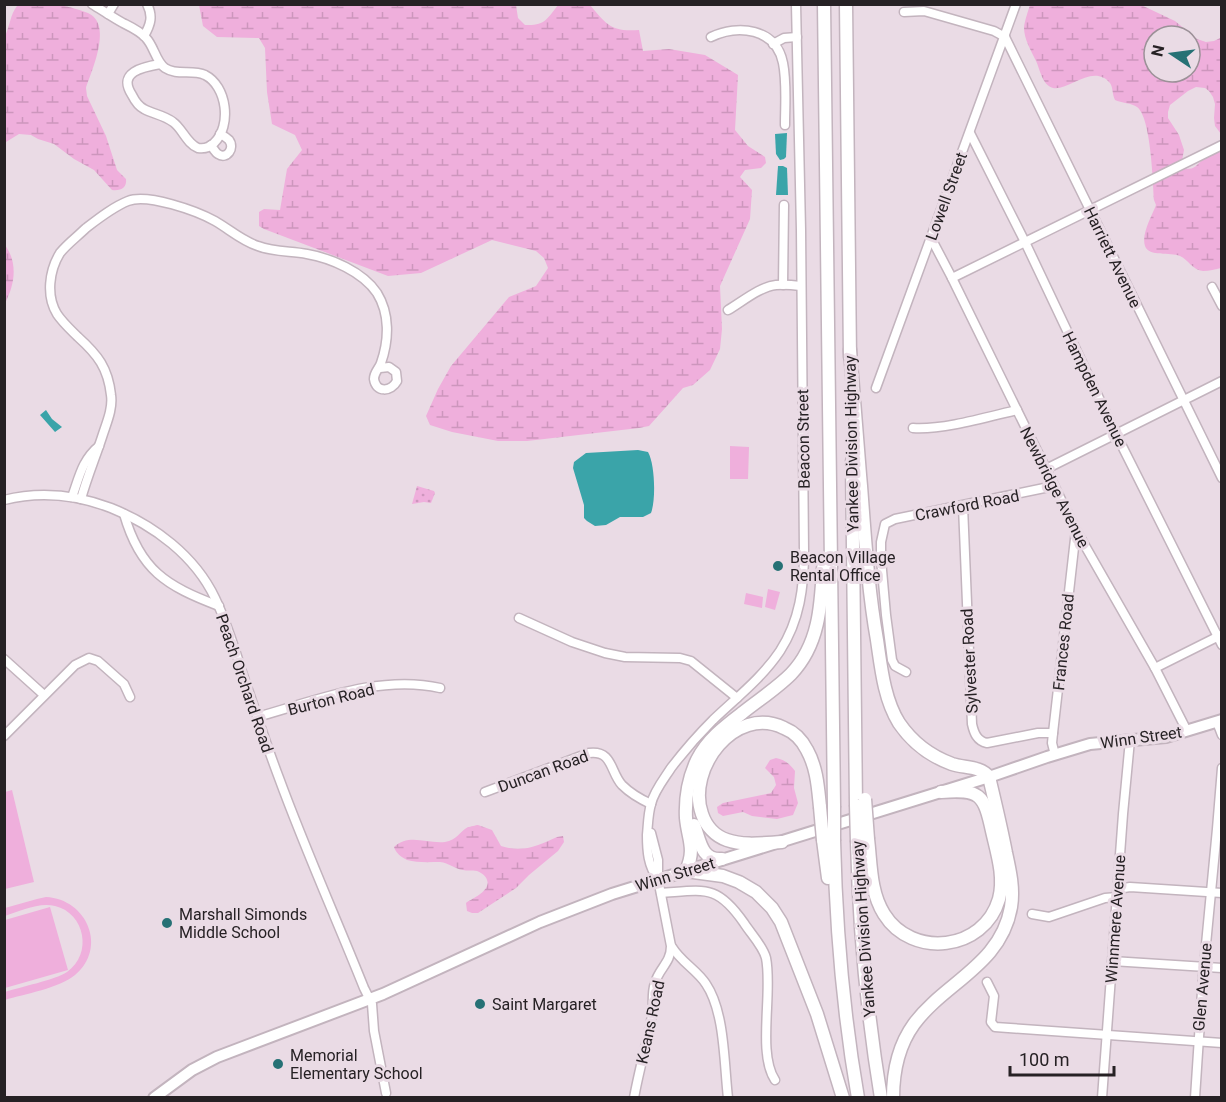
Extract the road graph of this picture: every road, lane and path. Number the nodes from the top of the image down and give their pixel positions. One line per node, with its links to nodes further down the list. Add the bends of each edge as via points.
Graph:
1 (92, 4): 9 (street)
2 (114, 4): 9 (street)
3 (147, 4): 10 (street, via 151,18)
4 (796, 4): 12 (street, Beacon Street)
5 (824, 4): 42 (highway, Yankee Division Highway)
6 (846, 4): 31 (highway, Yankee Division Highway)
7 (1016, 4): 13 (street, Lowell Street)
8 (904, 12): 13 (street, via 924,11)
9 (108, 14): 10 (street)
10 (144, 36): 15 (street)
11 (711, 37): 14 (street, via 747,30 763,35)
12 (797, 37): 14 (street); 27 (street, Beacon Street)
13 (1005, 37): 17 (street, Lowell Street); 22 (street, Harriett Avenue)
14 (773, 44): 16 (street, via 783,66)
15 (160, 64): 18 (street, via 170,71 198,73 211,80 225,107); 19 (street, via 138,69 130,76 127,87 136,102 170,120 193,145)
16 (785, 125)
17 (970, 133): 23 (street, Lowell Street); 24 (street, Hampden Avenue)
18 (220, 134): 19 (street); 19 (street, via 230,141 230,151 221,155)
19 (211, 145)
20 (1221, 145): 22 (street)
21 (784, 206): 26 (street)
22 (1090, 210): 24 (street); 35 (street, Harriett Avenue)
23 (931, 238): 25 (street, Newbridge Avenue); 34 (street, Lowell Street)
24 (1025, 242): 25 (street); 38 (street, Hampden Avenue)
25 (952, 278): 36 (street, Newbridge Avenue)
26 (783, 285): 27 (street); 30 (street, via 764,289)
27 (801, 286): 57 (street, Beacon Street, via 803,591 780,651)
28 (1212, 287): 29 (street)
29 (1221, 306)
30 (728, 310)
31 (850, 350): 67 (highway, via 868,583 889,700 899,723 920,747 941,760 984,772); 73 (highway, Yankee Division Highway, bridge, via 855,711)
32 (380, 368): 43 (street, via 386,346 385,313 374,290 357,275 320,257 255,245 209,218 175,206 149,199 131,200 112,209 67,246 51,278 51,297 58,315 103,364 111,400 99,446)
33 (1221, 381): 35 (street)
34 (876, 388)
35 (1184, 400): 38 (street); 40 (street, Harriett Avenue)
36 (1017, 410): 37 (street); 39 (street, Newbridge Avenue)
37 (913, 428)
38 (1116, 434): 39 (street); 50 (street, Hampden Avenue)
39 (1046, 469): 41 (street, Newbridge Avenue)
40 (1221, 478)
41 (1054, 486): 45 (street, Crawford Road); 47 (street, Newbridge Avenue)
42 (830, 489): 70 (highway, via 821,604 810,647 791,674 708,744 696,764); 74 (highway, Yankee Division Highway, bridge, via 834,806)
43 (77, 498): 44 (street, Peach Orchard Road, via 37,495); 46 (street, Peach Orchard Road)
44 (4, 500)
45 (963, 506): 53 (street, Crawford Road, via 885,524 881,559 891,656 895,666); 61 (street, Sylvester Road, via 974,732 987,743)
46 (124, 514): 48 (street, Peach Orchard Road, via 156,532 190,561); 48 (street, via 134,543 155,573 189,594)
47 (1076, 530): 52 (street, Newbridge Avenue); 61 (street, Frances Road)
48 (219, 606): 58 (street, Peach Orchard Road)
49 (519, 618): 57 (street, via 612,655 689,660)
50 (1220, 639): 52 (street)
51 (4, 659): 55 (street)
52 (1155, 668): 60 (street, Newbridge Avenue)
53 (906, 672)
54 (440, 688): 58 (street, Burton Road, via 408,683 359,688)
55 (44, 695): 56 (street, via 75,665 89,658 124,684); 63 (street)
56 (130, 697)
57 (738, 698): 71 (street, Beacon Street, via 688,746)
58 (257, 717): 89 (street, Peach Orchard Road, via 293,816)
59 (1219, 721): 60 (main road, Winn Street); 62 (street)
60 (1187, 731): 64 (main road, Winn Street)
61 (1053, 733): 65 (street, Frances Road)
62 (1221, 735)
63 (4, 736)
64 (1130, 740): 65 (main road, Winn Street, via 1090,744); 81 (street, Winnmere Avenue)
65 (1055, 754): 67 (main road, Winn Street)
66 (1221, 768): 72 (street, Glen Avenue)
67 (989, 777): 69 (main road, Winn Street); 101 (highway, via 1012,884 1009,918 992,951 924,1012 910,1030 898,1055)
68 (485, 792): 71 (street, Duncan Road, via 595,752 609,761 623,786)
69 (941, 792): 73 (highway, via 974,793 984,802 990,819 1000,890 992,914 974,933 954,942 934,944 912,938 892,924 880,907); 75 (main road, Winn Street)
70 (687, 794): 76 (highway, via 704,853 711,859); 77 (highway, via 692,850)
71 (651, 804): 78 (street, Beacon Street, via 648,855)
72 (1219, 823): 79 (street, Glen Avenue)
73 (862, 840): 100 (highway, Yankee Division Highway, via 860,920 864,976)
74 (829, 841): 75 (highway, bridge, via 814,766 806,747 793,733 775,724 743,727 725,738 710,757 701,778 699,800 704,819 716,835 727,840); 99 (highway, Yankee Division Highway, via 828,876)
75 (782, 842): 76 (main road, Winn Street)
76 (722, 860): 77 (main road, Winn Street)
77 (686, 871): 78 (main road, Winn Street); 98 (highway, via 739,882 772,908 817,1014)
78 (658, 879): 80 (street); 89 (main road, Winn Street, via 548,919)
79 (1210, 892): 81 (street, via 1130,887); 82 (street); 86 (street, Glen Avenue)
80 (661, 893): 84 (street); 93 (street, via 698,890 720,896 734,909 764,953 768,1066)
81 (1117, 893): 83 (street, via 1049,917); 85 (street, Winnmere Avenue)
82 (1221, 893)
83 (1032, 914)
84 (671, 946): 96 (street, Keans Road, via 670,957 655,982 653,1014); 97 (street, via 706,983 716,1003)
85 (1112, 961): 86 (street); 90 (street, Winnmere Avenue)
86 (1203, 967): 87 (street); 91 (street, Glen Avenue)
87 (1221, 968)
88 (987, 982): 90 (street, via 993,995 991,1021 996,1027)
89 (369, 999): 94 (street, Peach Orchard Road); 95 (main road, Winn Street, via 217,1057)
90 (1107, 1034): 91 (street); 102 (street, Winnmere Avenue)
91 (1198, 1040): 92 (street); 103 (street, Glen Avenue)
92 (1221, 1043)
93 (775, 1080)
94 (386, 1093)
95 (153, 1098)
96 (634, 1098)
97 (728, 1098)
98 (843, 1098)
99 (858, 1098)
100 (881, 1098)
101 (893, 1098)
102 (1102, 1098)
103 (1195, 1098)

